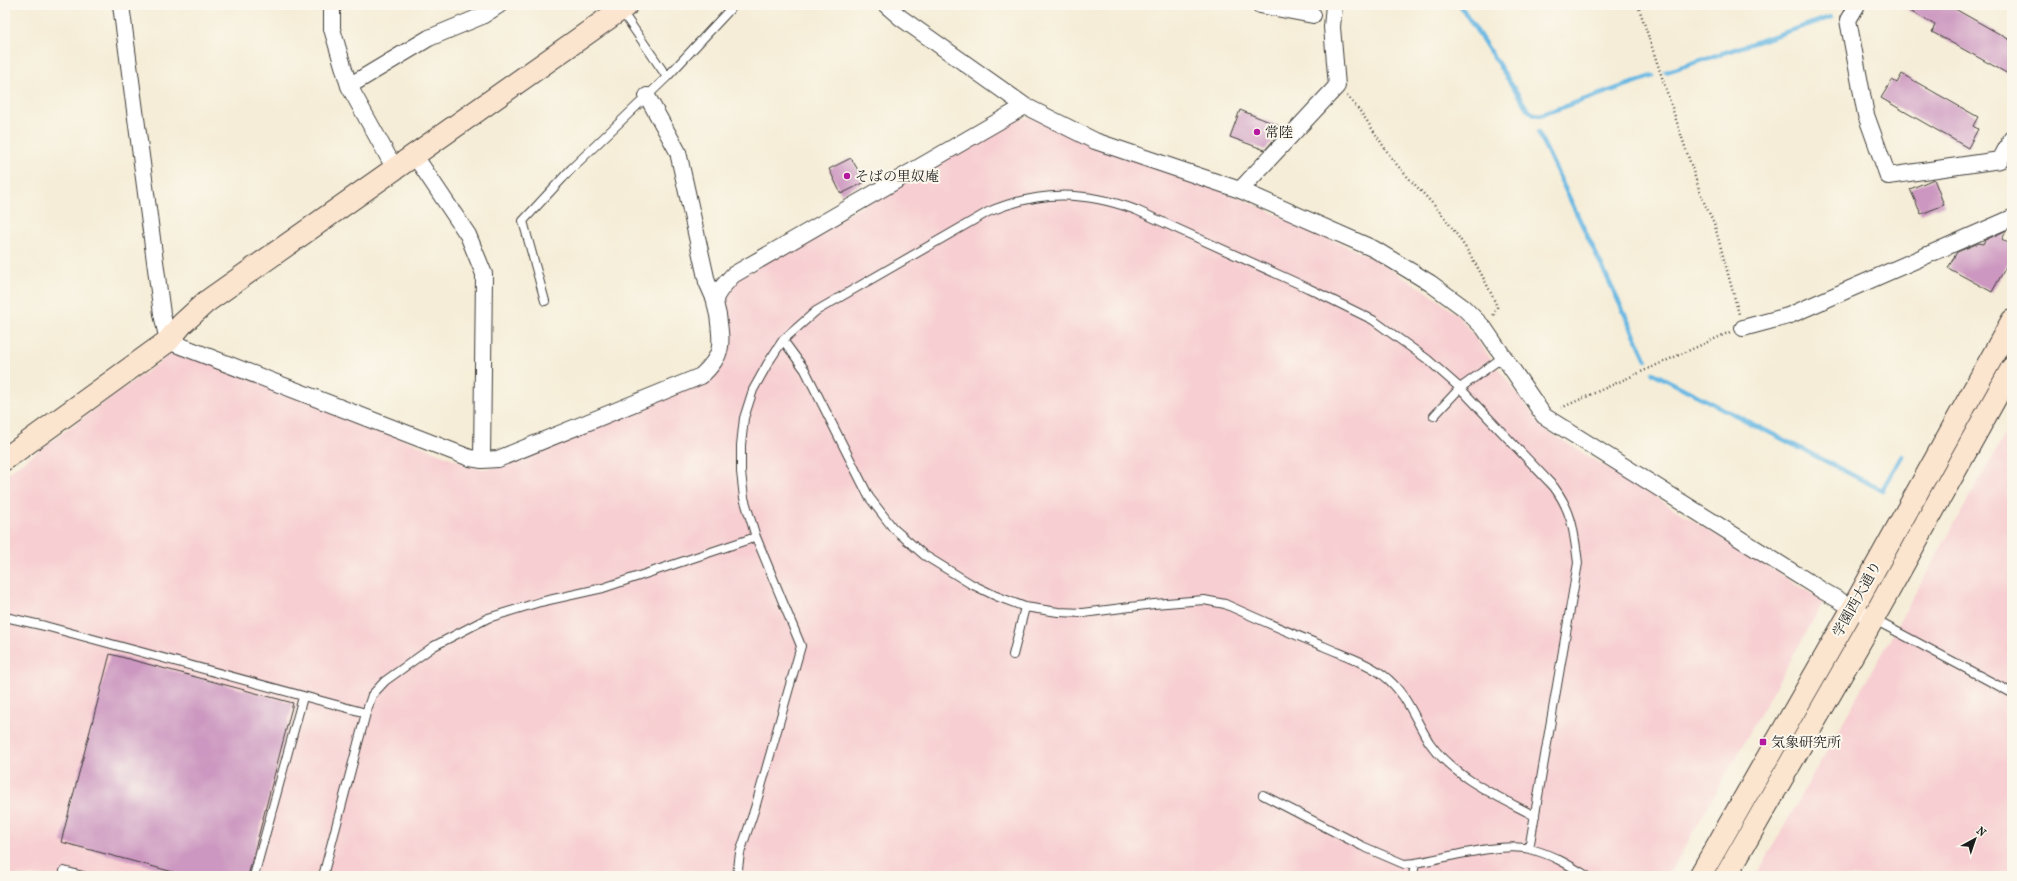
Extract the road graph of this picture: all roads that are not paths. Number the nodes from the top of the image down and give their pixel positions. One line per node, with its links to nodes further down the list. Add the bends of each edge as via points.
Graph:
1 (121, 5): 26 (street, via 162,314)
2 (332, 5): 13 (street, via 332,29)
3 (499, 5): 13 (street, via 482,16 429,38)
4 (734, 5): 12 (lane)
5 (886, 5): 15 (street)
6 (1260, 5): 10 (street)
7 (1334, 5): 11 (street)
8 (1857, 5): 16 (street, via 1848,20 1866,115 1888,176 2000,160)
9 (624, 7): 12 (lane); 17 (main road)
10 (1309, 10): 11 (street)
11 (1332, 27): 19 (street, via 1337,86)
12 (667, 77): 14 (lane)
13 (349, 86): 18 (street)
14 (647, 96): 21 (street, via 678,152 707,282); 22 (lane, via 572,168 523,221)
15 (1025, 106): 19 (street, via 1095,142); 21 (street, via 734,275 722,288)
16 (2012, 138)
17 (415, 156): 18 (main road); 32 (street, via 468,235 484,274)
18 (395, 169): 26 (main road, via 206,302)
19 (1240, 190): 27 (street, via 1374,249 1430,283 1464,308 1484,328)
20 (2012, 218): 24 (street, via 1788,316)
21 (716, 300): 32 (street, via 720,353 712,366 701,376 498,459)
22 (545, 301)
23 (2012, 321): 35 (main road, 学園西大通り)
24 (1743, 328)
25 (784, 340): 29 (lane, via 816,311 988,212 1012,202 1062,194 1114,202 1136,210 1350,308 1394,334); 33 (lane, via 753,390 744,418 741,472 744,498); 34 (lane, via 805,370 869,496 893,528 924,555 971,584)
26 (168, 341): 31 (main road); 32 (street, via 470,458)
27 (1503, 357): 29 (lane); 35 (street, via 1544,416)
28 (2012, 368): 37 (main road, 学園西大通り)
29 (1460, 388): 30 (lane); 43 (lane, via 1554,487 1566,503 1574,528 1578,563)
30 (1434, 416)
31 (5, 459)
32 (482, 460)
33 (756, 537): 41 (lane, via 603,588 540,602 488,618 434,646 385,681 372,695); 50 (lane, via 801,646 740,853)
34 (1025, 606): 38 (lane); 43 (lane, via 1058,612 1083,613 1204,600 1225,604 1356,660 1383,675 1412,707 1429,742 1449,764 1472,782)
35 (1853, 608): 37 (street); 53 (main road, 学園西大通り)
36 (5, 617): 40 (lane)
37 (1872, 619): 39 (lane); 54 (main road, 学園西大通り)
38 (1013, 655)
39 (2012, 693)
40 (303, 697): 41 (lane); 48 (lane)
41 (366, 713): 49 (lane)
42 (1263, 795): 45 (lane, via 1362,846 1404,864)
43 (1534, 816): 44 (lane)
44 (1529, 848): 45 (lane, via 1506,846); 52 (lane, via 1558,859)
45 (1415, 863): 51 (lane)
46 (64, 871): 47 (lane)
47 (83, 876)
48 (254, 876)
49 (323, 876)
50 (737, 876)
51 (1413, 876)
52 (1587, 876)
53 (1700, 876)
54 (1726, 876)

